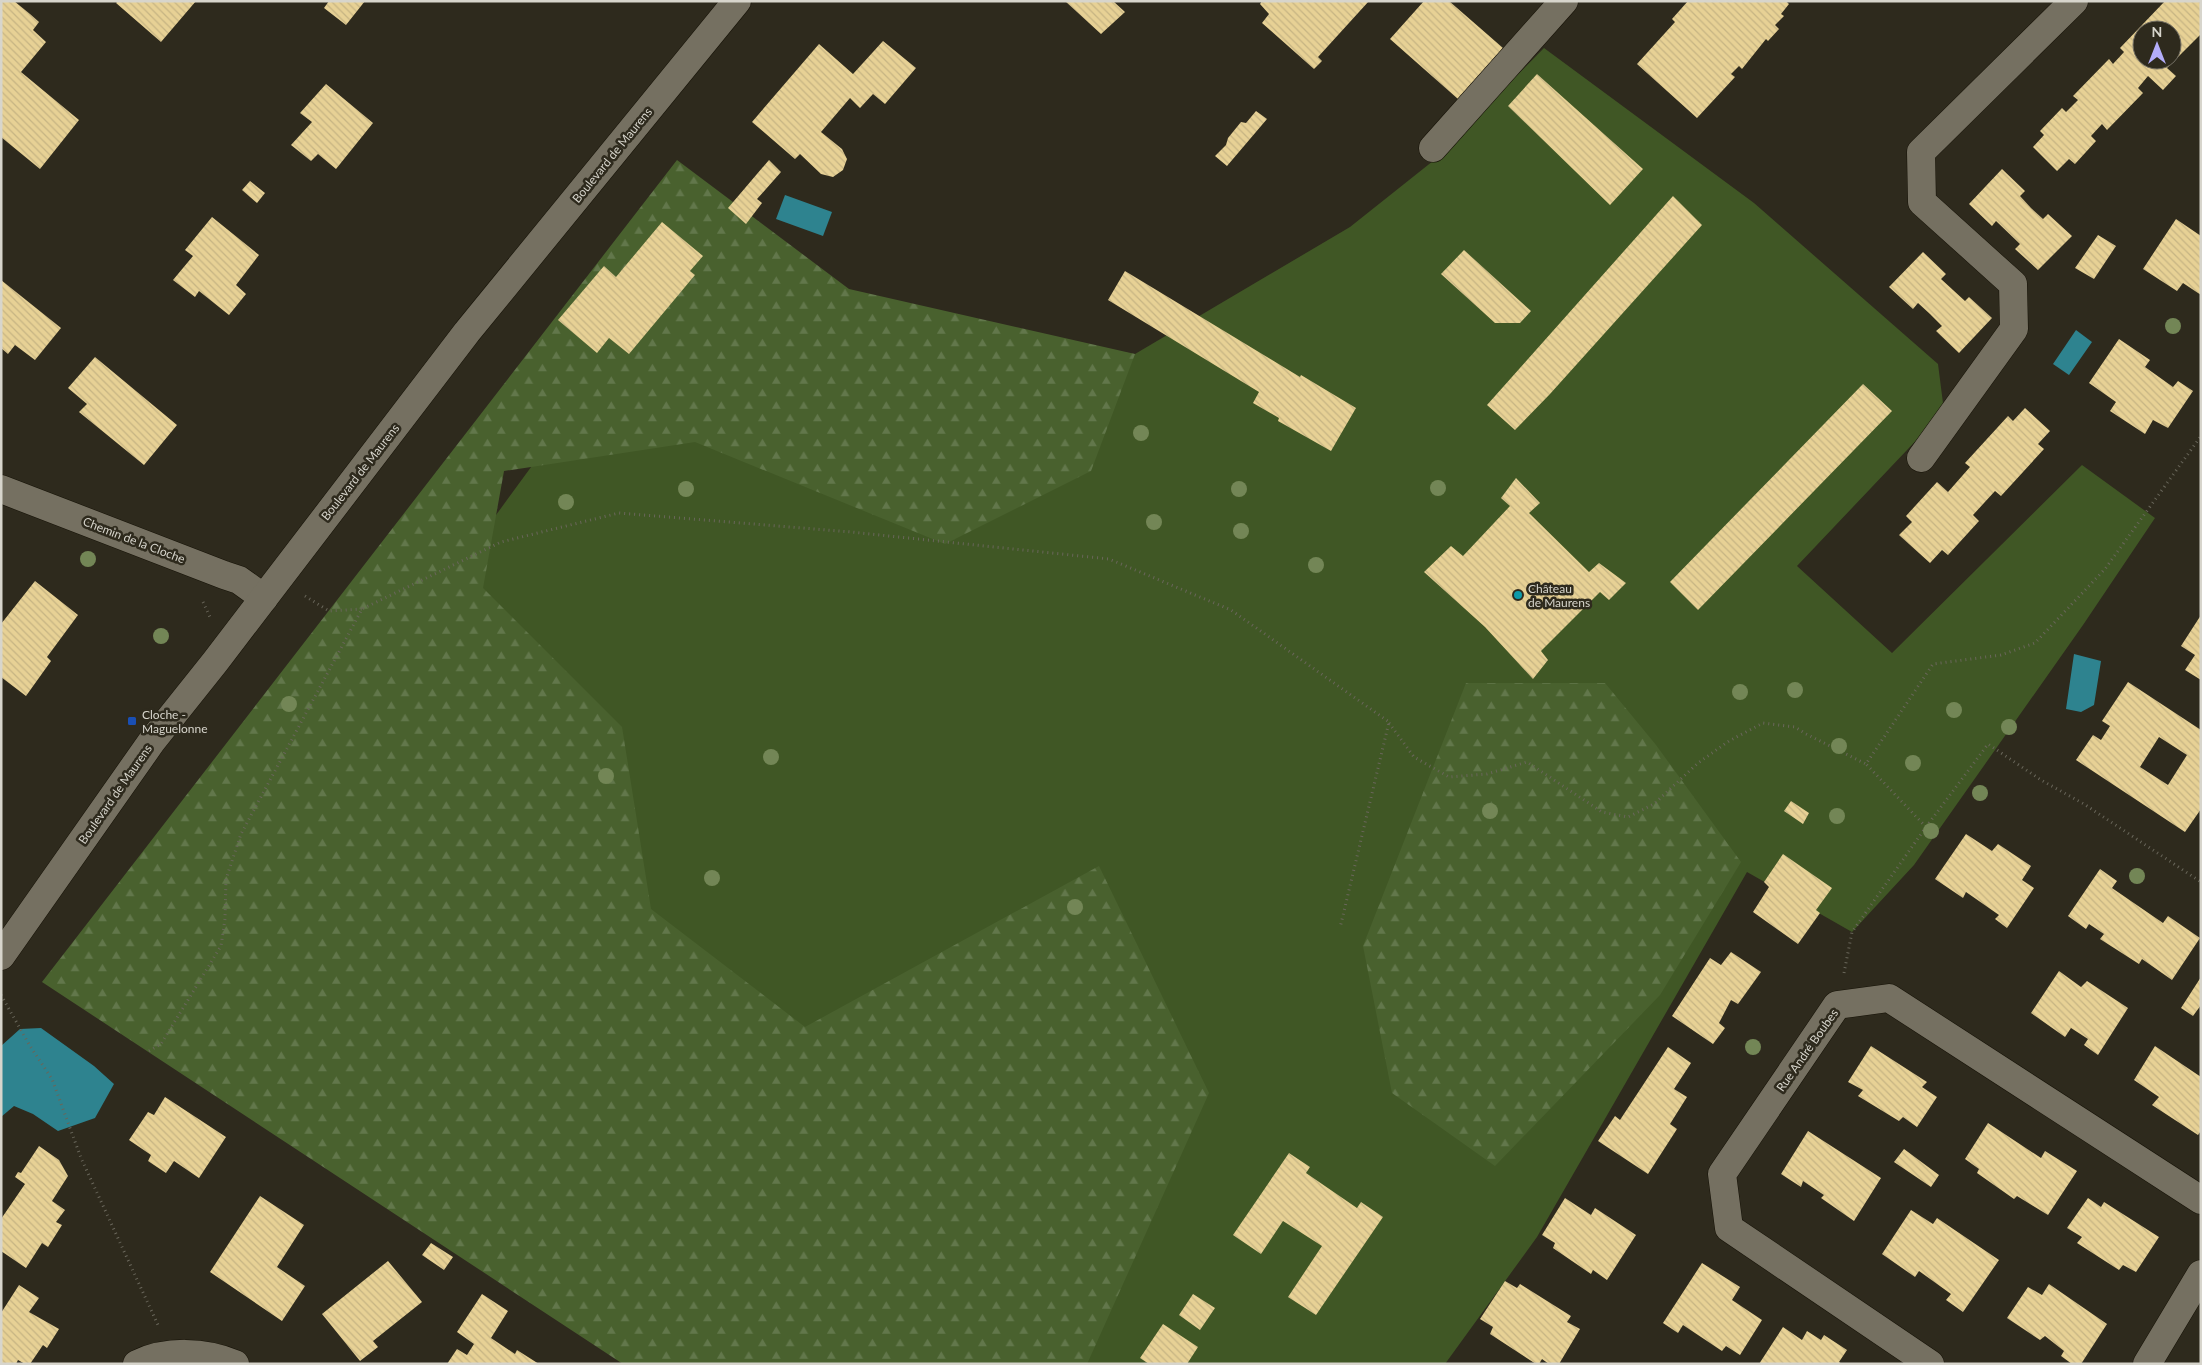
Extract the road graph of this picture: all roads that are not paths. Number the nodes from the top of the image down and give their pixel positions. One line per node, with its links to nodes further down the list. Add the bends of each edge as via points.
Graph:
1 (737, 1): 7 (street, Boulevard de Maurens, via 467,332)
2 (1564, 1): 4 (street)
3 (2074, 1): 5 (street, via 1921,152 1922,202 2013,284 2014,329)
4 (1433, 148)
5 (1921, 458)
6 (1, 489): 7 (street, Chemin de la Cloche, via 232,578)
7 (264, 598): 8 (street, Boulevard de Maurens, via 152,741)
8 (1, 956)
9 (2201, 1200): 13 (street, Rue André Boubes, via 1890,998 1836,1005 1722,1174 1729,1228)
10 (2201, 1274): 14 (street)
11 (137, 1364): 12 (street, via 153,1356 194,1354)
12 (235, 1364)
13 (1930, 1364)
14 (2147, 1364)

